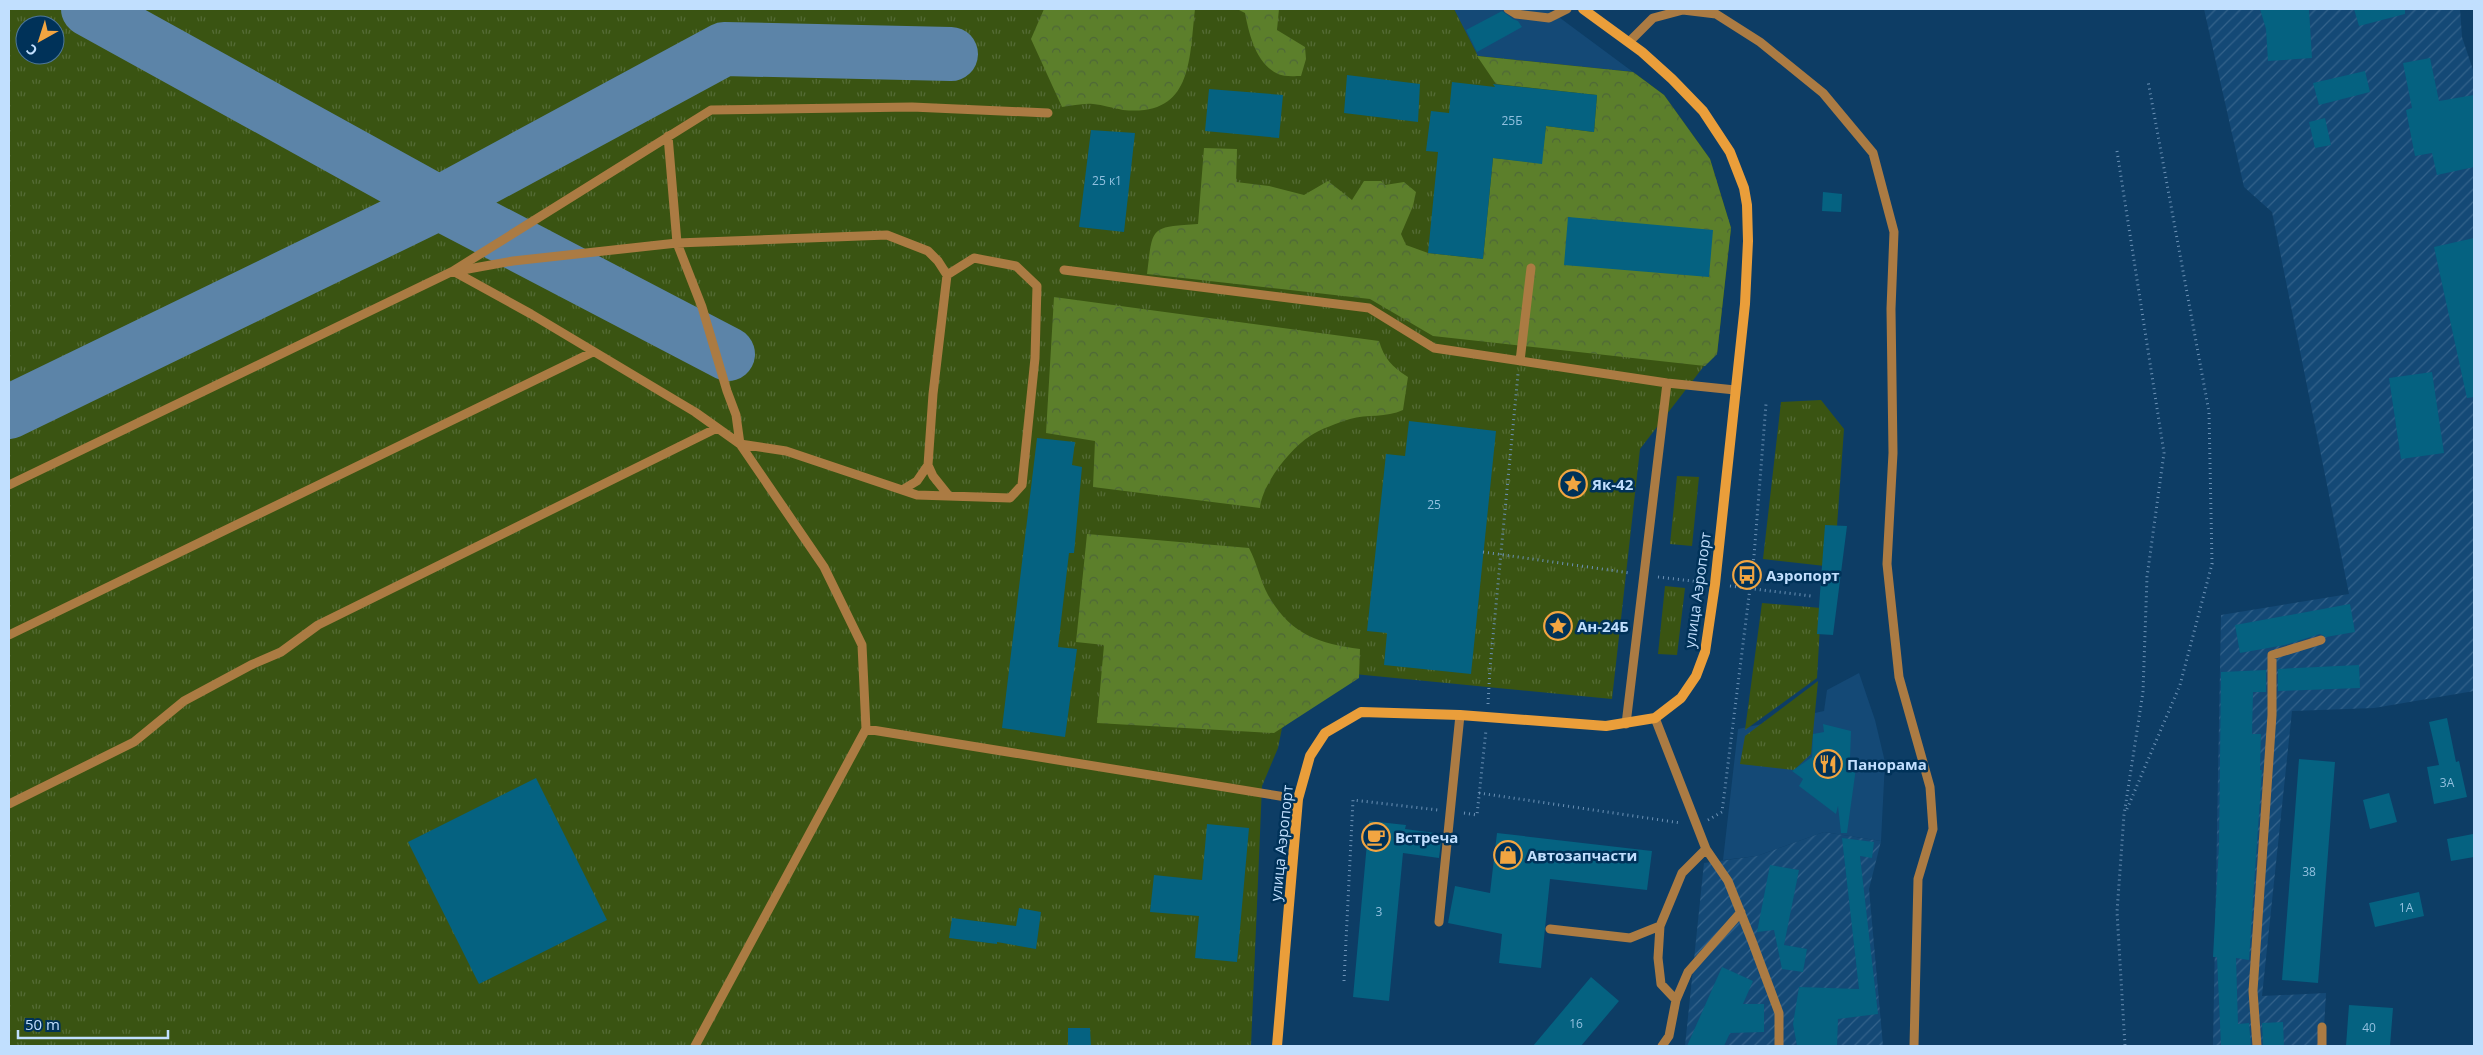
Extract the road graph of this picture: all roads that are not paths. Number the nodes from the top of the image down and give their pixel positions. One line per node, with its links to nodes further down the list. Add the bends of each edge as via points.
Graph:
1 (1508, 9): 2 (lane, via 1516,14 1549,18)
2 (1567, 9)
3 (1583, 9): 4 (main road, улица Аэропорт)
4 (1629, 42): 15 (main road, улица Аэропорт, via 1703,111 1730,152 1744,188 1749,221 1745,304); 41 (lane, via 1653,18 1683,10 1716,14 1760,42 1823,93 1873,153 1894,232 1892,453 1887,564 1899,677 1930,787 1933,829 1918,879)
5 (1048, 113): 6 (lane, via 912,107 712,110)
6 (668, 136): 7 (lane); 10 (lane)
7 (677, 243): 10 (lane, via 513,261); 11 (lane, via 887,235 928,251); 17 (lane, via 702,307 736,415)
8 (1532, 268): 13 (lane)
9 (1064, 270): 13 (lane, via 1369,308 1434,348)
10 (453, 272): 12 (lane); 19 (lane)
11 (947, 275): 18 (lane); 21 (lane, via 974,258 1016,266 1037,286 1035,358 1022,485 1010,498)
12 (593, 352): 16 (lane); 22 (lane)
13 (1520, 361): 14 (lane)
14 (1668, 383): 15 (lane); 26 (lane)
15 (1735, 390): 25 (main road, улица Аэропорт, via 1705,652 1696,676 1681,698)
16 (717, 428): 17 (lane); 29 (lane, via 318,625 281,652 184,702 134,742)
17 (740, 444): 20 (lane, via 786,451); 27 (lane, via 824,568 862,646)
18 (928, 464): 20 (lane, via 917,481); 21 (lane)
19 (9, 485)
20 (902, 490): 21 (lane, via 917,495)
21 (949, 496)
22 (9, 635)
23 (2321, 640): 42 (lane, via 2272,655 2272,714 2253,991)
24 (1460, 715): 26 (main road, улица Аэропорт, via 1606,726); 28 (main road, улица Аэропорт, via 1361,712 1325,733 1310,756); 32 (lane)
25 (1655, 718): 26 (main road, улица Аэропорт); 30 (lane)
26 (1626, 724)
27 (866, 729): 28 (lane); 37 (lane)
28 (1298, 799): 38 (main road, улица Аэропорт)
29 (9, 804)
30 (1706, 849): 31 (lane, via 1728,881); 33 (lane, via 1682,872)
31 (1741, 912): 35 (lane, via 1688,972); 40 (lane, via 1779,1013)
32 (1439, 922)
33 (1660, 926): 34 (lane, via 1630,938); 35 (lane, via 1658,958 1662,984)
34 (1550, 929)
35 (1676, 1000): 39 (lane, via 1669,1036)
36 (2322, 1027): 43 (lane)
37 (694, 1046)
38 (1277, 1046)
39 (1662, 1046)
40 (1779, 1046)
41 (1914, 1046)
42 (2257, 1046)
43 (2322, 1046)

